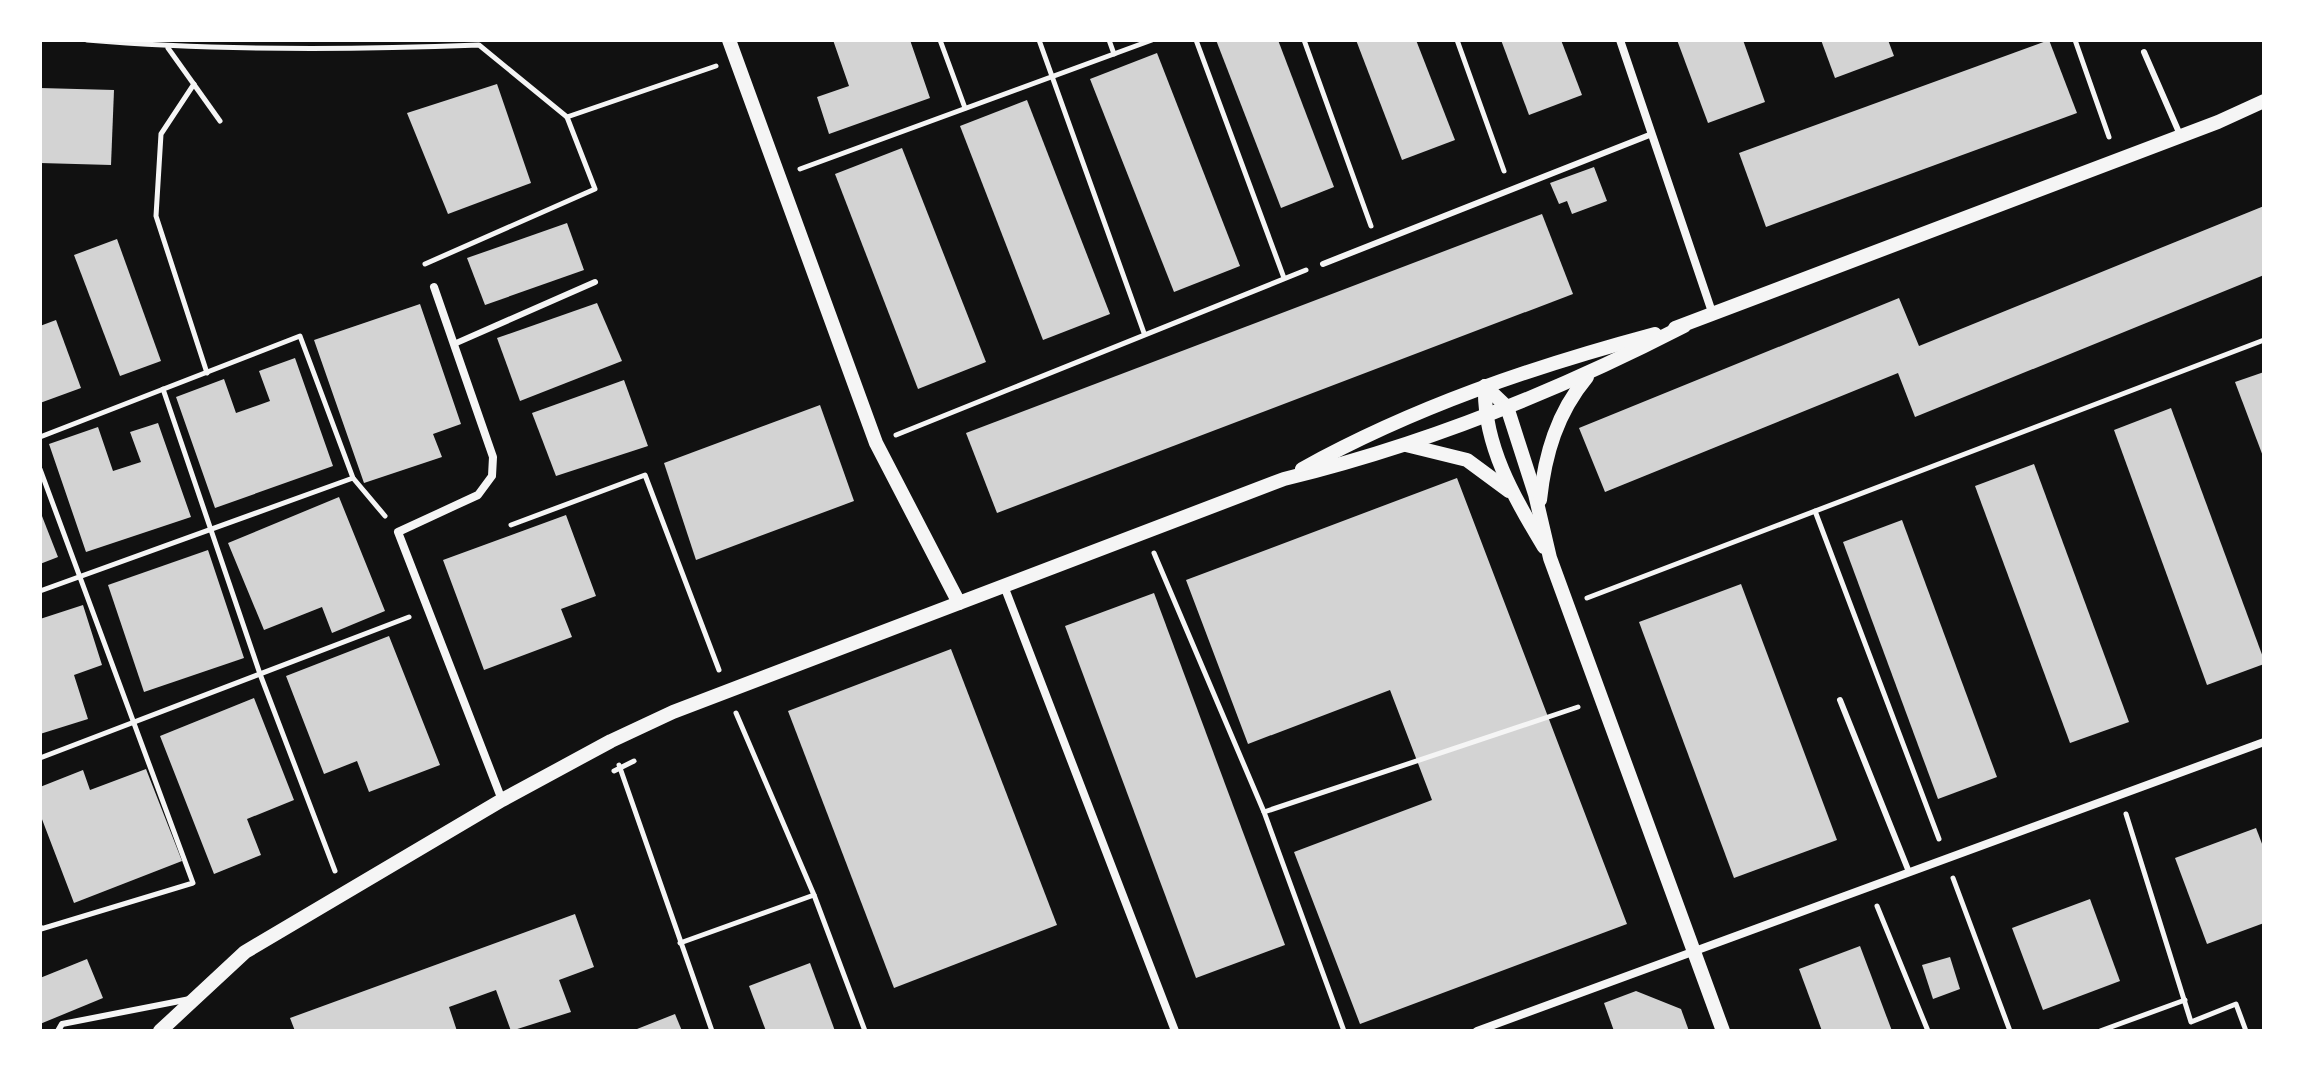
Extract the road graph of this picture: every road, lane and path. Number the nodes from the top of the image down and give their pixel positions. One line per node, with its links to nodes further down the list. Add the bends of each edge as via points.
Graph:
1 (87, 40): 12 (path)
2 (729, 40): 15 (street)
3 (940, 40): 19 (path)
4 (1039, 40): 16 (path)
5 (1109, 40): 14 (path)
6 (1152, 40): 14 (path)
7 (1196, 40): 30 (path)
8 (1304, 40): 27 (path)
9 (1457, 40): 26 (path)
10 (1620, 40): 22 (street)
11 (2075, 40): 24 (path)
12 (168, 47): 17 (path); 20 (path, via 358,50 479,45)
13 (2144, 52): 23 (lane)
14 (1114, 54): 16 (path)
15 (736, 60): 20 (path); 25 (street)
16 (1053, 76): 19 (path); 35 (path)
17 (194, 84): 21 (path); 38 (path, via 161,134 156,216)
18 (2264, 101): 23 (street)
19 (965, 108): 25 (path)
20 (567, 117): 28 (path, via 595,189)
21 (220, 121)
22 (1652, 134): 26 (lane); 33 (street)
23 (2181, 137): 24 (street)
24 (2117, 161): 33 (street)
25 (777, 177): 45 (street)
26 (1510, 189): 27 (lane)
27 (1377, 242): 29 (lane)
28 (425, 264)
29 (1323, 264): 30 (path)
30 (1284, 278): 35 (path)
31 (595, 282): 37 (lane)
32 (434, 287): 37 (street)
33 (1713, 315): 34 (street)
34 (1684, 326): 39 (street); 40 (street)
35 (1144, 333): 45 (path)
36 (2264, 340): 52 (path)
37 (454, 344): 55 (street, via 493,457 492,476 478,495)
38 (207, 373): 41 (path); 48 (path, via 300,336)
39 (1591, 373): 42 (street); 51 (street, via 1555,429 1543,468)
40 (1485, 386): 42 (street); 43 (street); 49 (street, via 1364,435)
41 (163, 389): 44 (path); 54 (path)
42 (1507, 407): 43 (street); 51 (street)
43 (1484, 416): 46 (street); 50 (street)
44 (40, 437)
45 (876, 443): 61 (street)
46 (1406, 445): 49 (street); 50 (street, via 1467,460 1486,470)
47 (40, 469): 58 (path)
48 (353, 478): 54 (path); 55 (path)
49 (1284, 479): 56 (street)
50 (1517, 500): 57 (street)
51 (1539, 509): 57 (street)
52 (1815, 511): 62 (path); 81 (path)
53 (511, 525): 65 (path, via 645,475)
54 (212, 529): 58 (path); 64 (path)
55 (398, 532): 63 (street)
56 (1145, 532): 59 (street); 80 (path)
57 (1550, 558): 62 (street)
58 (80, 577): 60 (path); 71 (path)
59 (1004, 586): 61 (street); 95 (street)
60 (40, 591)
61 (959, 603): 65 (street)
62 (1568, 606): 66 (street)
63 (429, 610): 64 (path); 79 (street)
64 (260, 674): 71 (path); 84 (path)
65 (727, 691): 69 (path); 72 (street)
66 (1602, 699): 80 (path); 88 (street)
67 (1840, 700): 82 (lane)
68 (752, 710): 69 (path)
69 (737, 716): 70 (path); 85 (path)
70 (724, 721)
71 (133, 722): 75 (path); 86 (path, via 193,883)
72 (611, 741): 76 (path); 79 (street)
73 (2264, 742): 78 (street)
74 (645, 755): 76 (path)
75 (40, 758)
76 (620, 768): 77 (path); 87 (path)
77 (608, 774)
78 (2120, 795): 81 (street); 90 (path)
79 (502, 800): 84 (street)
80 (1264, 812): 96 (path)
81 (1946, 859): 82 (street); 100 (path)
82 (1909, 872): 83 (street)
83 (1869, 886): 88 (street); 99 (path)
84 (344, 892): 89 (street, via 245,952)
85 (814, 895): 87 (path); 94 (path)
86 (40, 926)
87 (680, 943): 93 (path)
88 (1693, 950): 97 (street); 98 (street)
89 (194, 998): 91 (lane, via 62,1024); 92 (street)
90 (2185, 1000): 101 (path); 102 (path, via 2191,1022 2236,1004)
91 (58, 1031)
92 (160, 1031)
93 (712, 1031)
94 (865, 1031)
95 (1175, 1031)
96 (1344, 1031)
97 (1477, 1031)
98 (1723, 1031)
99 (1928, 1031)
100 (2010, 1031)
101 (2100, 1031)
102 (2246, 1031)

